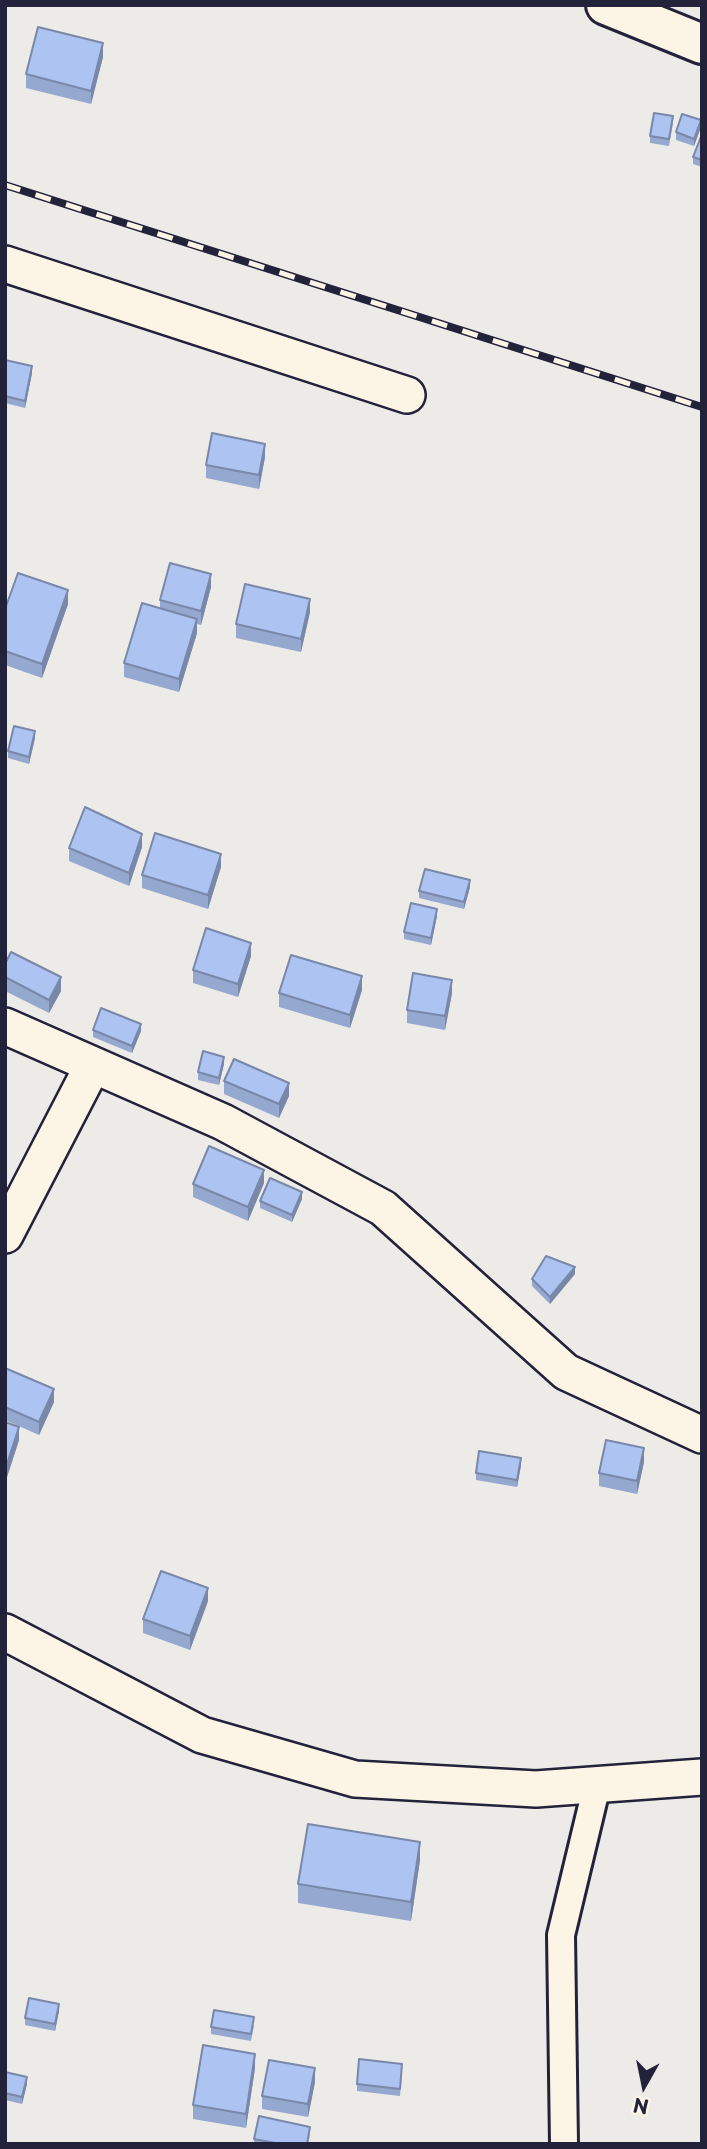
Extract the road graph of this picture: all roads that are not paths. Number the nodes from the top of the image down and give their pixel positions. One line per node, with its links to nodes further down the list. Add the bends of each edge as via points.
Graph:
1 (606, 5): 2 (main road)
2 (702, 44)
3 (5, 264): 4 (street)
4 (407, 395)
5 (5, 1026): 6 (street)
6 (93, 1065): 7 (street); 8 (street, via 223,1122 383,1208 566,1372)
7 (5, 1235)
8 (702, 1435)
9 (5, 1632): 11 (street, via 202,1735 355,1779 536,1790)
10 (702, 1777): 11 (street)
11 (597, 1785): 12 (street, via 561,1935)
12 (564, 2144)

